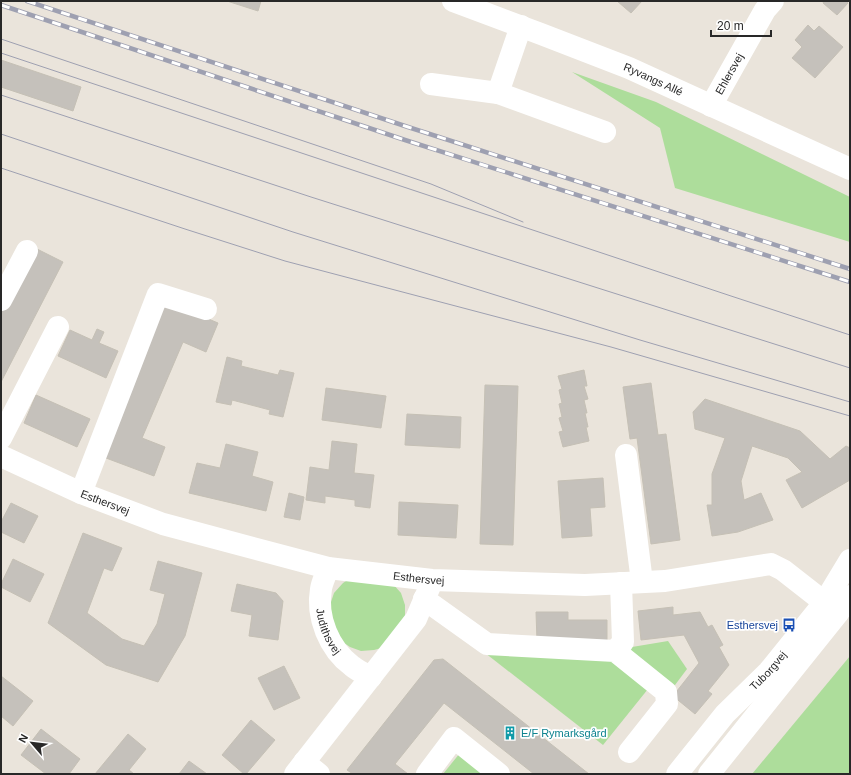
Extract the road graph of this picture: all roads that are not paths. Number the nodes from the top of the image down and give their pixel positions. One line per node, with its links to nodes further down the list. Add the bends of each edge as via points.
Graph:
1 (452, 1): 3 (street, Ryvangs Allé)
2 (773, 1): 6 (street, Ehlersvej, via 765,10)
3 (522, 26): 5 (street); 6 (street, Ryvangs Allé, via 629,68)
4 (432, 84): 5 (street)
5 (498, 93): 7 (street)
6 (711, 106): 8 (street, Ryvangs Allé)
7 (605, 132)
8 (850, 169)
9 (27, 251): 10 (street)
10 (1, 300)
11 (206, 309): 16 (street, via 158,294)
12 (58, 327): 13 (street)
13 (1, 438)
14 (626, 455): 19 (street)
15 (1, 456): 16 (street, Esthersvej)
16 (81, 493): 18 (street, Esthersvej, via 163,524)
17 (850, 560): 22 (street, Tuborgvej)
18 (328, 568): 21 (street, Esthersvej); 24 (street, Judithsvej, via 321,589 320,611 325,632 336,651 352,666)
19 (642, 582): 20 (street, Esthersvej); 22 (street, Esthersvej, via 665,581 771,564)
20 (620, 583): 21 (street, Esthersvej); 23 (street, via 623,642)
21 (428, 590): 23 (street, via 487,644); 24 (street, via 416,619)
22 (837, 604): 29 (street, Tuborgvej, via 725,714); 30 (street, Tuborgvej)
23 (615, 651): 25 (street, via 666,692 667,704)
24 (371, 677): 26 (street)
25 (629, 752)
26 (306, 770)
27 (427, 774): 28 (street, via 454,738)
28 (500, 774)
29 (677, 774)
30 (709, 774)

